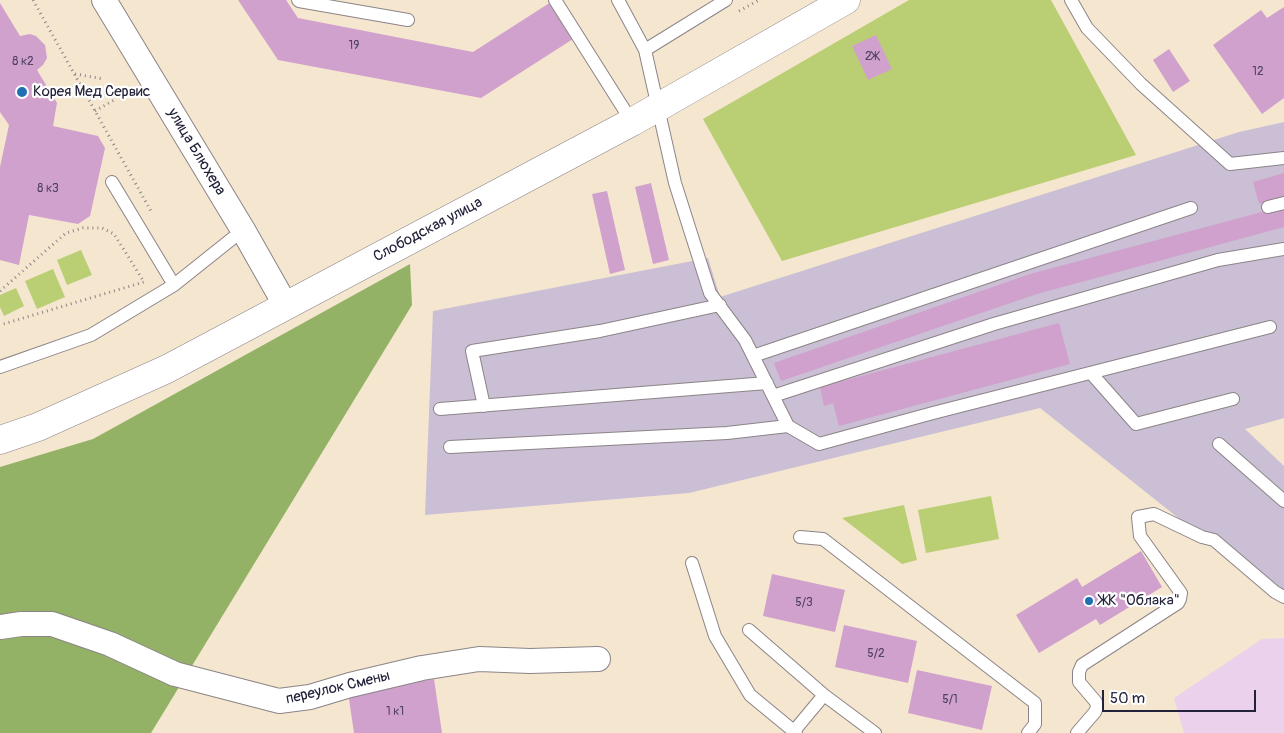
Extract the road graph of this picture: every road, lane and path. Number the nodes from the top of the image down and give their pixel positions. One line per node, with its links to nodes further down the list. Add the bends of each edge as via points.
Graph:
1 (33, 0): 11 (path)
2 (104, 0): 23 (street, улица Блюхера)
3 (298, 0): 9 (lane)
4 (555, 0): 16 (lane)
5 (618, 0): 10 (lane)
6 (726, 0): 10 (lane)
7 (846, 0): 14 (street, Слободская улица)
8 (1071, 0): 17 (lane, via 1087,28 1141,84 1230,164)
9 (408, 20)
10 (645, 50): 14 (lane)
11 (74, 74): 12 (path); 15 (path)
12 (104, 79)
13 (114, 100): 15 (path)
14 (659, 107): 16 (street, Слободская улица); 29 (lane, via 678,192 710,293)
15 (95, 111): 22 (path)
16 (632, 122): 30 (street, Слободская улица)
17 (1284, 158)
18 (112, 182): 25 (lane)
19 (1284, 203): 20 (lane)
20 (1268, 207)
21 (1192, 208): 33 (lane)
22 (153, 215)
23 (243, 230): 27 (lane); 30 (street, улица Блюхера)
24 (1284, 249): 37 (lane, via 1218,260 994,324)
25 (165, 270): 26 (path); 27 (lane)
26 (144, 282): 28 (path, via 114,234 102,228 83,228 66,233); 31 (path)
27 (174, 284): 34 (lane, via 91,335)
28 (0, 291)
29 (720, 305): 33 (lane); 39 (lane, via 600,331 472,351)
30 (286, 306): 42 (street, Слободская улица, via 167,369 38,427)
31 (0, 325)
32 (1270, 327): 35 (lane)
33 (753, 356): 36 (lane)
34 (0, 367)
35 (1091, 372): 38 (lane, via 1136,424); 41 (lane, via 819,444)
36 (767, 383): 37 (lane); 39 (lane)
37 (773, 396): 41 (lane)
38 (1233, 398)
39 (484, 406): 40 (lane)
40 (440, 409)
41 (788, 426): 44 (lane, via 727,433)
42 (0, 440)
43 (1219, 444): 45 (lane)
44 (450, 447)
45 (1284, 501)
46 (800, 536): 55 (lane, via 823,539 1035,703 1035,724)
47 (692, 563): 53 (lane, via 715,636 750,695)
48 (1284, 597): 56 (lane, via 1214,540 1154,514 1138,517 1140,536 1181,593 1180,598 1178,603 1082,665 1079,682 1097,707)
49 (0, 627): 51 (street, переулок Смены, via 52,624 110,644 175,674 279,701 310,697 422,668 480,659)
50 (750, 630): 52 (lane)
51 (598, 659)
52 (824, 695): 53 (lane); 54 (lane)
53 (795, 732)
54 (875, 733)
55 (1028, 733)
56 (1078, 733)

